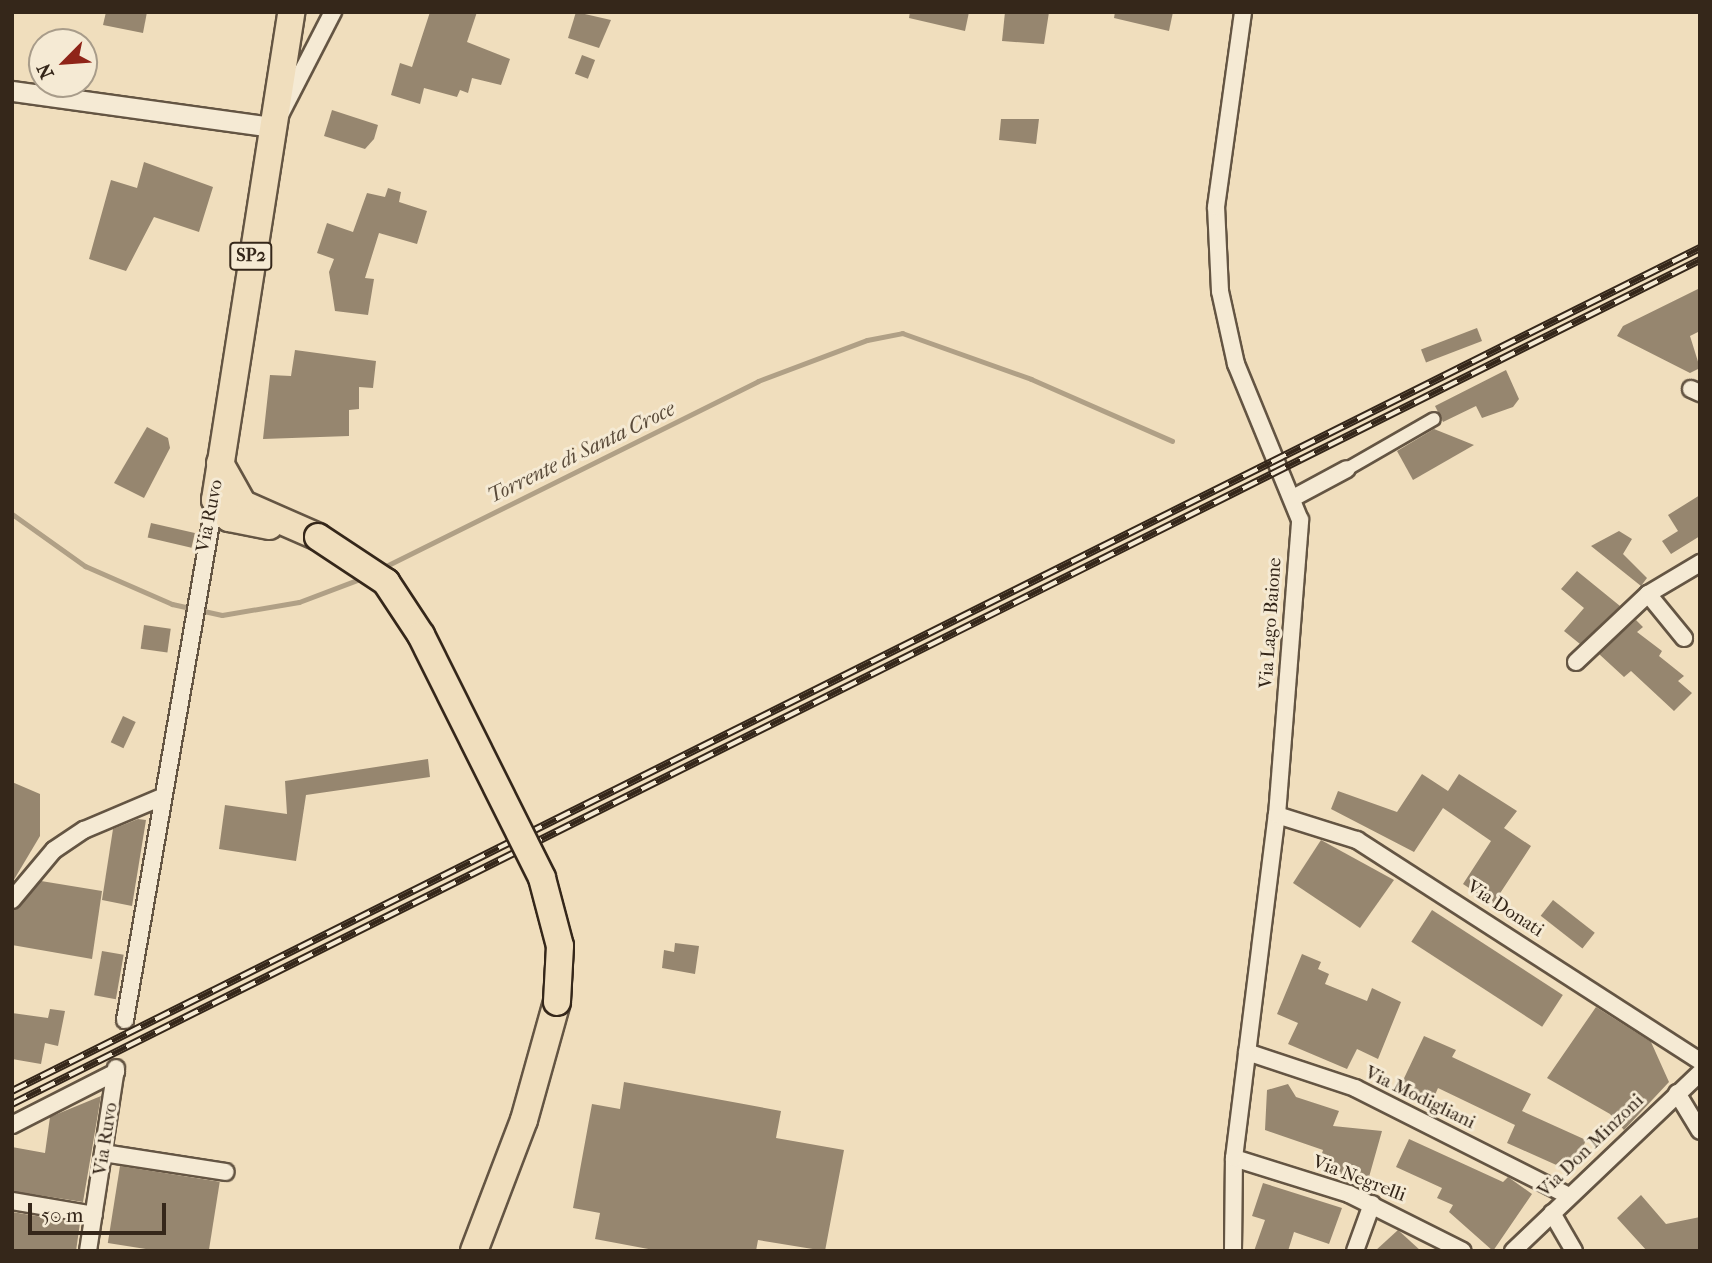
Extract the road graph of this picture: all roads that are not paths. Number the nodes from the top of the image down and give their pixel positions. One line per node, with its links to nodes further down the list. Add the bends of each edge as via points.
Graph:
1 (291, 12): 5 (main road, Via Ruvo / SP2)
2 (333, 12): 5 (street)
3 (1243, 12): 9 (street, Via Lago Baione, via 1216,207 1220,291 1236,364)
4 (12, 91): 5 (street)
5 (273, 128): 7 (main road, Via Ruvo / SP2)
6 (1434, 419): 8 (street)
7 (219, 463): 10 (main road, Via Ruvo / SP2); 11 (main road)
8 (1348, 469): 9 (street)
9 (1293, 498): 18 (street, Via Lago Baione, via 1300,520)
10 (215, 500): 11 (main road); 12 (street, Via Ruvo)
11 (243, 514): 12 (street, via 212,537); 33 (main road, bridge, via 318,537 386,582 426,645 542,878 560,946 557,1002 524,1120)
12 (201, 559): 17 (street, Via Ruvo)
13 (1700, 563): 14 (street)
14 (1648, 594): 15 (street); 16 (street)
15 (1684, 638)
16 (1576, 662)
17 (162, 797): 19 (street, via 64,844); 20 (street, Via Ruvo)
18 (1277, 816): 21 (street, Via Lago Baione); 22 (street, Via Donati, via 1357,840)
19 (12, 900)
20 (125, 1020)
21 (1247, 1052): 28 (street, Via Lago Baione); 30 (street, Via Modigliani, via 1355,1088)
22 (1700, 1060)
23 (1700, 1073): 24 (street, Via Don Minzoni)
24 (1678, 1093): 26 (street); 30 (street, Via Don Minzoni)
25 (12, 1125): 27 (street, Via Ruvo, via 116,1070)
26 (1700, 1131)
27 (103, 1153): 29 (street); 35 (street, Via Ruvo)
28 (1234, 1158): 32 (street, Via Negrelli); 39 (street, Via Lago Baione)
29 (226, 1172)
30 (1569, 1196): 34 (street, Via Don Minzoni)
31 (12, 1201): 35 (street)
32 (1372, 1204): 40 (street); 41 (street, Via Negrelli)
33 (485, 1212): 37 (main road); 38 (main road)
34 (1552, 1213): 42 (street, Via Don Minzoni); 43 (street)
35 (94, 1215): 36 (street, Via Ruvo)
36 (88, 1251)
37 (455, 1251)
38 (474, 1251)
39 (1233, 1251)
40 (1355, 1251)
41 (1463, 1251)
42 (1513, 1251)
43 (1574, 1251)

